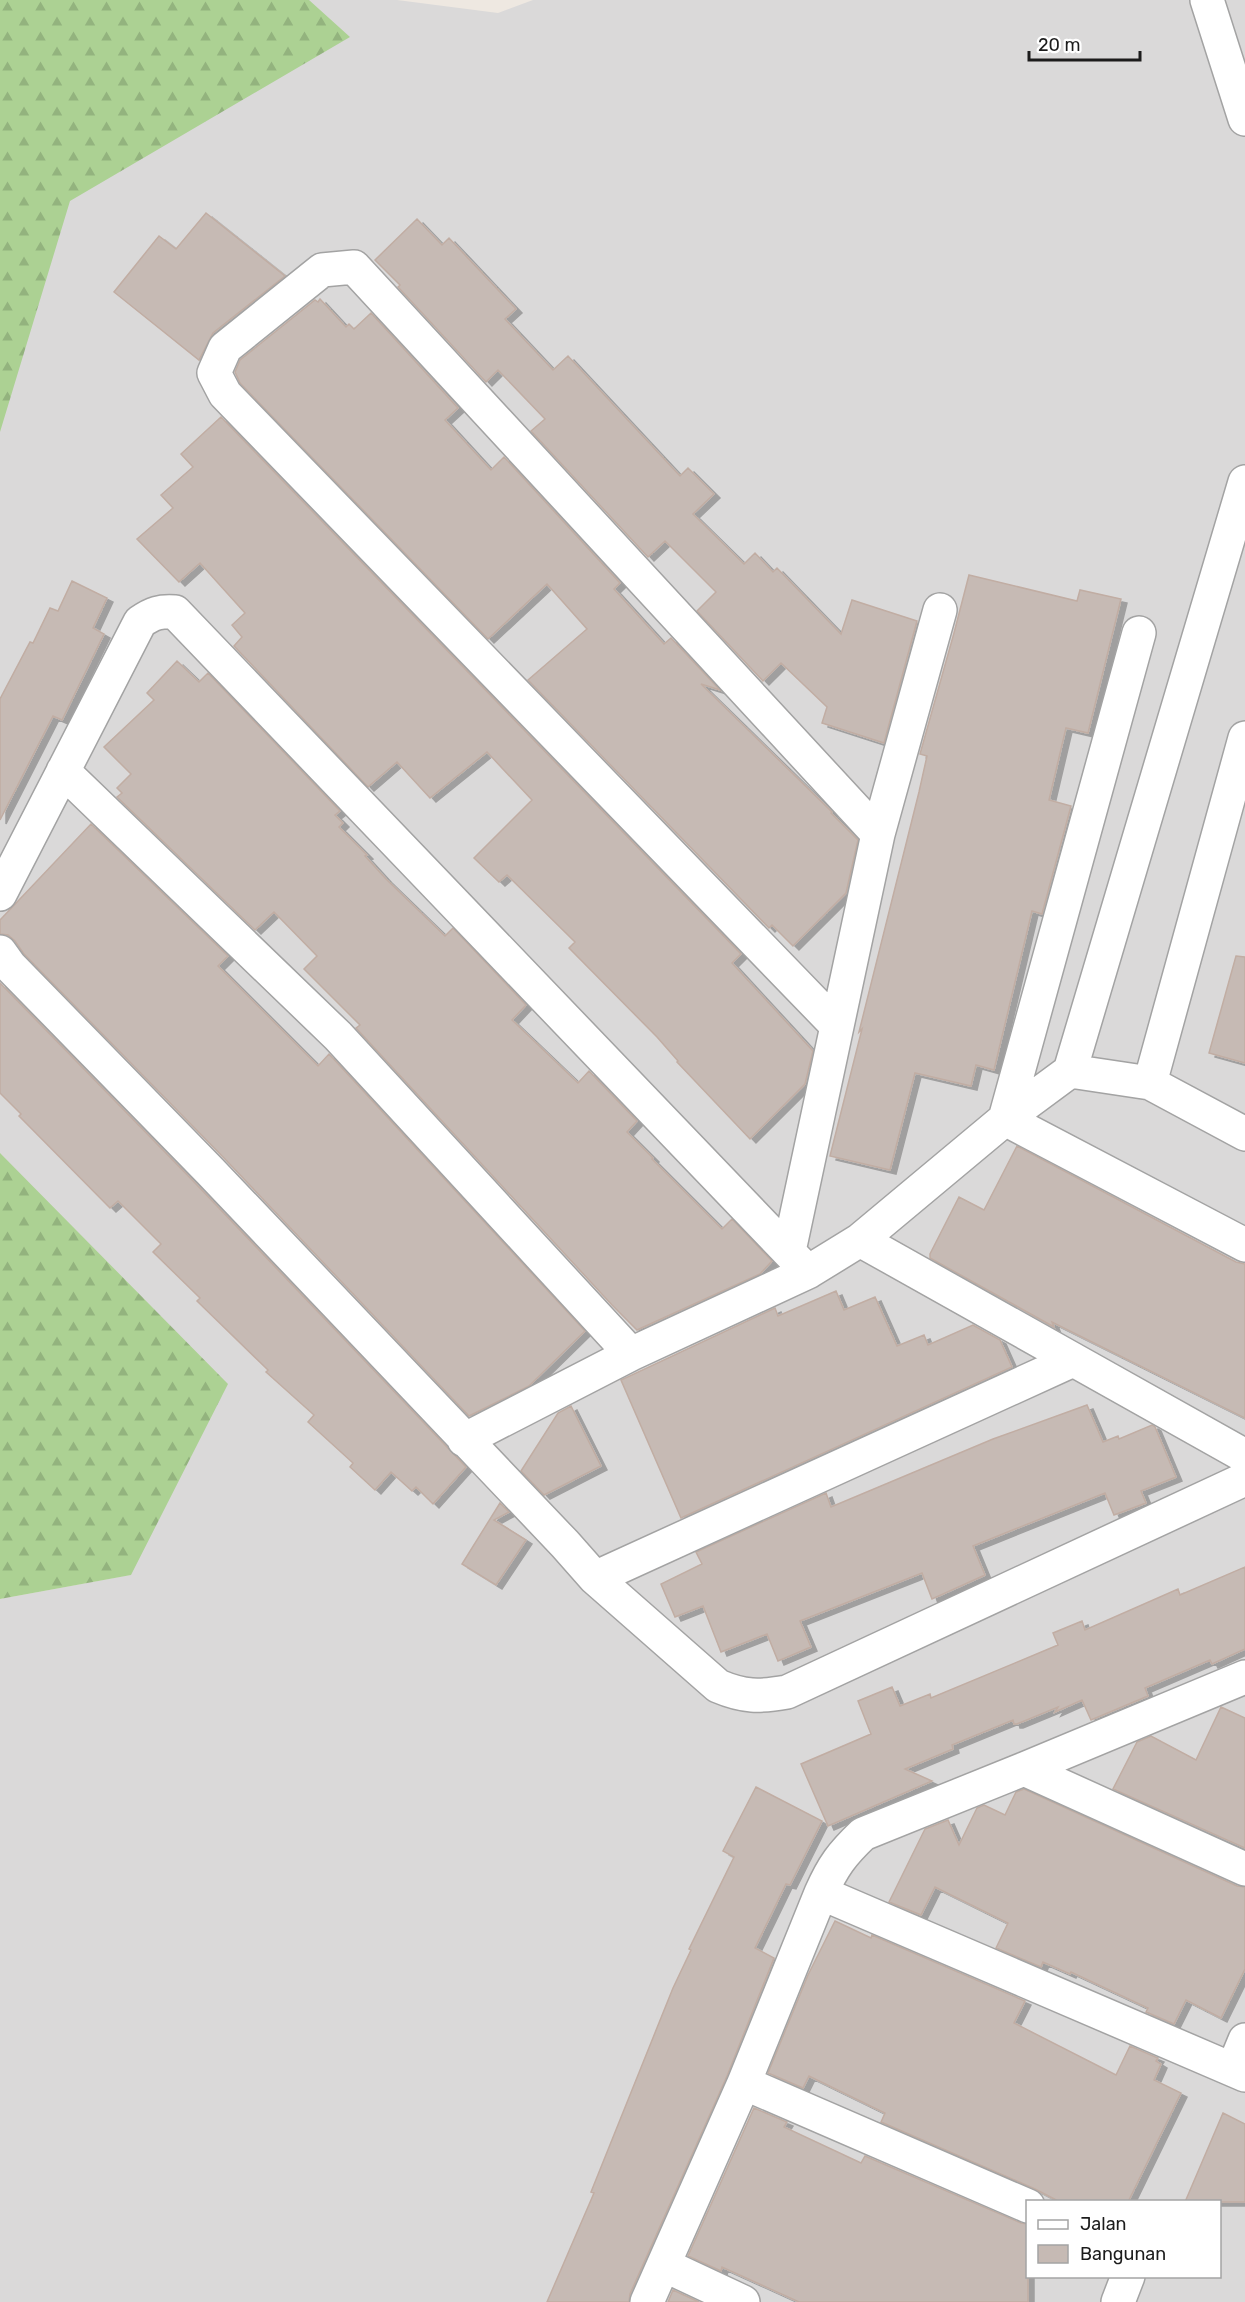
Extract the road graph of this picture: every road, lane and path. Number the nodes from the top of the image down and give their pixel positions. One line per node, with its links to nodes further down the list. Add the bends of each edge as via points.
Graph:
1 (1207, 0): 2 (street)
2 (1245, 119)
3 (1245, 482): 12 (street)
4 (940, 610): 8 (street)
5 (1138, 633): 14 (street)
6 (1245, 738): 13 (street)
7 (63, 771): 9 (street); 18 (street, via 140,622 159,611 175,612); 19 (street, via 338,1036)
8 (878, 834): 11 (street); 11 (street, via 354,267 322,270 225,348 214,373 225,394)
9 (0, 894)
10 (0, 952): 21 (street)
11 (837, 1026): 18 (street)
12 (1070, 1071): 13 (street); 14 (street)
13 (1150, 1083): 15 (street)
14 (1005, 1119): 16 (street); 17 (street)
15 (1245, 1134)
16 (860, 1240): 18 (street); 20 (street)
17 (1245, 1245)
18 (798, 1262): 19 (street)
19 (631, 1354): 21 (street)
20 (1073, 1360): 22 (street); 24 (street)
21 (464, 1440): 24 (street)
22 (1245, 1456)
23 (1245, 1479): 24 (street, via 787,1692 765,1696 739,1695 718,1686)
24 (595, 1578)
25 (1242, 1680): 26 (street)
26 (1024, 1769): 27 (street); 28 (street, via 863,1834 832,1867)
27 (1245, 1869)
28 (821, 1893): 29 (street); 30 (street)
29 (1241, 2061)
30 (744, 2083): 31 (street); 32 (street)
31 (1026, 2205)
32 (664, 2265): 34 (street); 35 (street)
33 (1128, 2278): 36 (street)
34 (647, 2302)
35 (743, 2302)
36 (1118, 2302)

